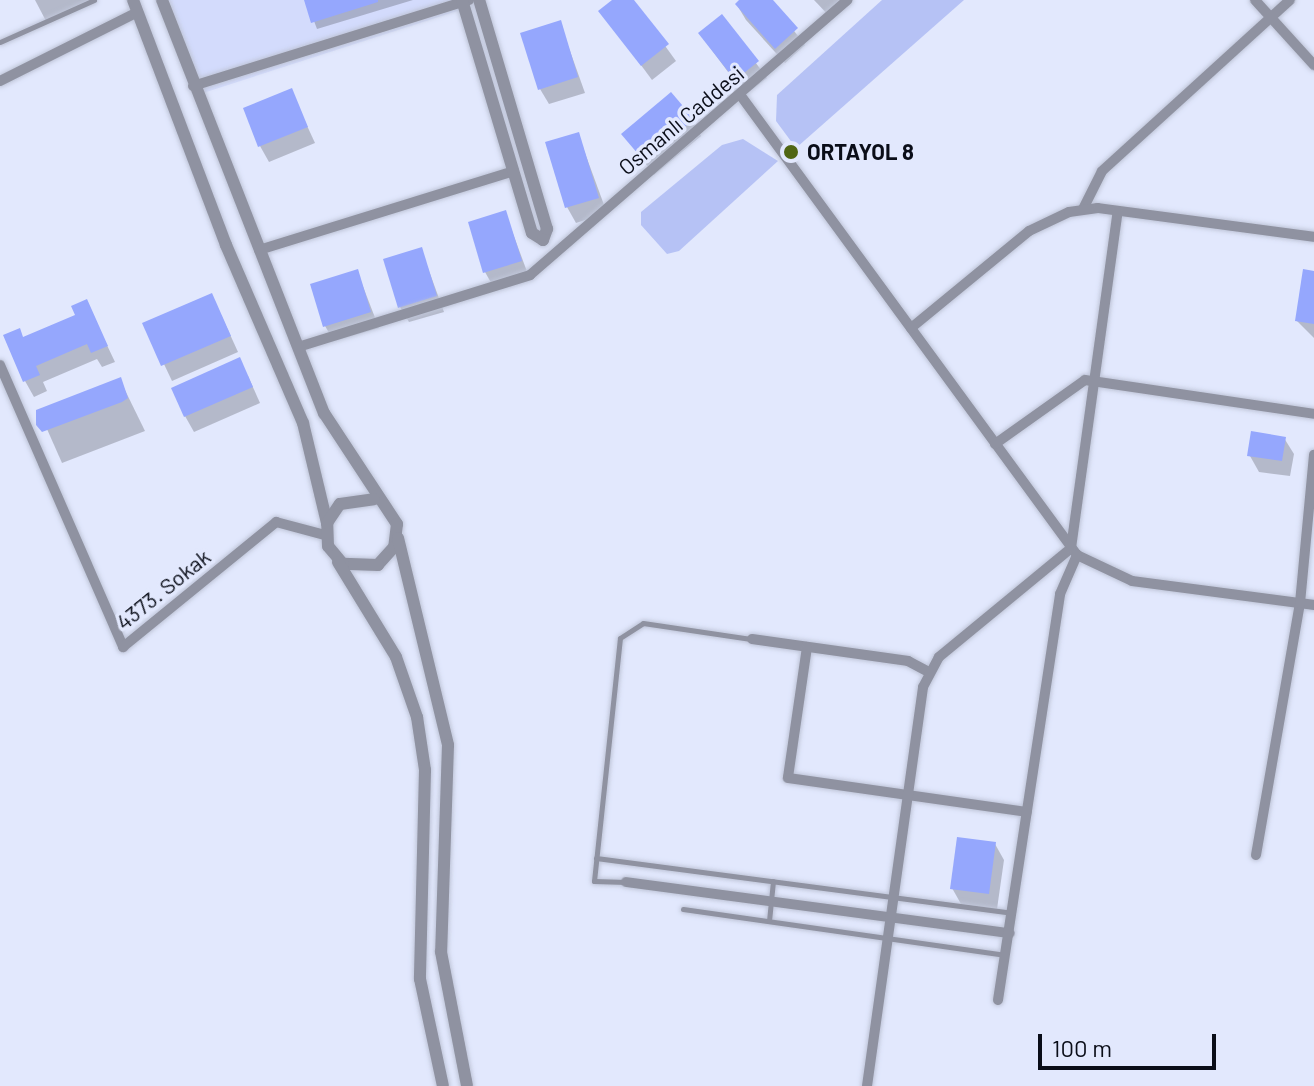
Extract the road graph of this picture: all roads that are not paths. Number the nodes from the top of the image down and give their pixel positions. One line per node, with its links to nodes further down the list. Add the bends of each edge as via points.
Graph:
1 (94, 0): 10 (lane)
2 (162, 0): 13 (street)
3 (479, 0): 19 (street, via 547,229)
4 (848, 0): 14 (street, Osmanlı Caddesi)
5 (1255, 0): 9 (street)
6 (1290, 0): 9 (street)
7 (464, 1): 13 (street); 15 (street)
8 (136, 6): 12 (street); 30 (street, via 226,245 303,423)
9 (1271, 17): 11 (street); 16 (street, via 1102,171)
10 (0, 42)
11 (1314, 65)
12 (0, 81)
13 (193, 86): 20 (street)
14 (741, 96): 21 (street, Osmanlı Caddesi); 22 (street)
15 (514, 171): 19 (street, via 532,233); 20 (street)
16 (1083, 209): 17 (street); 22 (street, via 1029,231)
17 (1118, 211): 18 (street); 25 (street)
18 (1314, 237)
19 (543, 240): 21 (street)
20 (259, 250): 23 (street)
21 (552, 257): 23 (street, Osmanlı Caddesi, via 524,278)
22 (911, 328): 27 (street)
23 (298, 347): 29 (street, via 324,413)
24 (0, 365): 30 (street, 4373. Sokak, via 123,647 276,522)
25 (1095, 382): 26 (street); 27 (street, via 1070,385); 32 (street)
26 (1314, 414)
27 (995, 444): 32 (street)
28 (1314, 455): 34 (street)
29 (374, 499): 30 (street, via 340,504); 31 (street, via 392,513)
30 (326, 529): 33 (street)
31 (397, 536): 33 (street, via 378,565 355,568); 56 (street, via 448,745 441,952)
32 (1074, 552): 34 (street, via 1132,581); 38 (street); 40 (street, via 1060,594)
33 (334, 556): 55 (street, via 396,657 417,717 425,770 420,979)
34 (1300, 603): 35 (street); 41 (street)
35 (1314, 605)
36 (752, 639): 37 (street); 42 (lane, via 643,623 623,634)
37 (807, 647): 38 (street, via 908,661); 39 (street, via 788,778)
38 (929, 672): 39 (street)
39 (908, 795): 40 (street); 45 (street)
40 (1027, 812): 48 (street)
41 (1256, 855)
42 (596, 858): 43 (lane); 44 (lane, via 594,881)
43 (773, 881): 45 (lane); 46 (lane)
44 (626, 882): 46 (street)
45 (894, 897): 48 (lane); 49 (street)
46 (771, 901): 49 (street); 50 (lane)
47 (683, 909): 50 (lane)
48 (1013, 913): 51 (street)
49 (891, 917): 51 (street); 52 (street)
50 (769, 921): 52 (lane)
51 (1010, 933): 53 (street)
52 (888, 938): 53 (lane); 57 (street)
53 (1006, 955): 54 (street)
54 (998, 1000)
55 (443, 1086)
56 (467, 1086)
57 (867, 1086)

